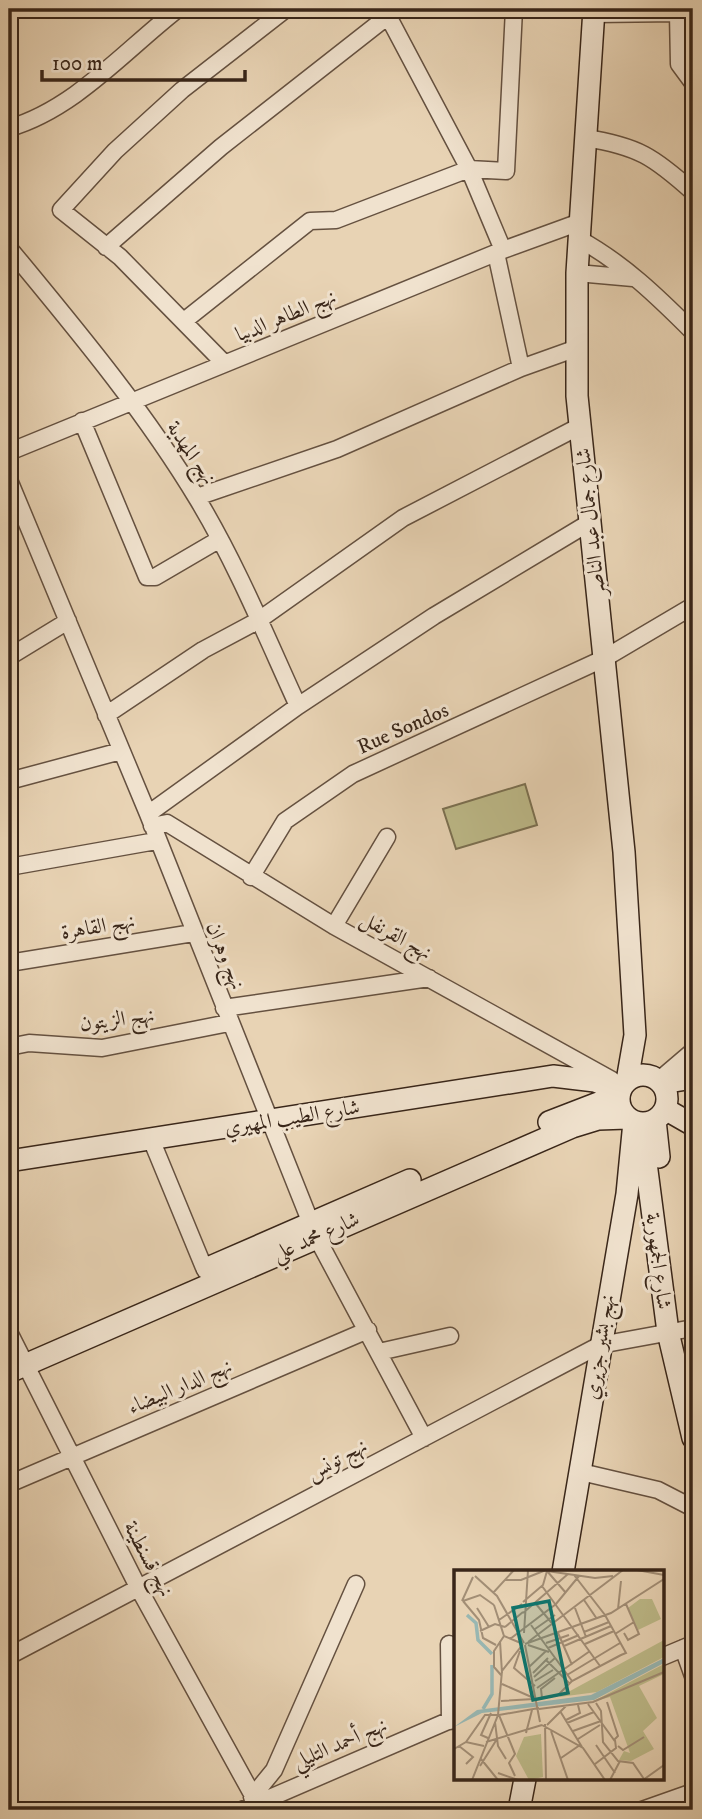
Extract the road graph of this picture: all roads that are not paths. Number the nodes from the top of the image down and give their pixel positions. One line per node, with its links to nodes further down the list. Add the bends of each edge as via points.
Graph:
1 (178, 9): 8 (street, via 85,87 33,120)
2 (286, 9): 13 (street, via 182,90 62,208 60,212)
3 (514, 9): 10 (street, via 506,171)
4 (594, 11): 5 (street); 9 (street, شارع جمال عبد الناصر)
5 (685, 11): 7 (street, via 679,64)
6 (386, 12): 10 (street); 13 (street)
7 (693, 83)
8 (9, 128)
9 (585, 138): 11 (street, via 648,155); 12 (street, شارع جمال عبد الناصر)
10 (469, 169): 15 (street); 18 (street, via 336,220 310,221)
11 (693, 192)
12 (579, 231): 15 (street, نهج الطاهر الدبيا); 16 (street, شارع جمال عبد الناصر); 17 (street)
13 (106, 247): 18 (street)
14 (9, 248): 23 (street, نهج المهدية)
15 (499, 252): 21 (street, نهج الطاهر الدبيا); 22 (street)
16 (577, 272): 17 (street); 20 (street, شارع جمال عبد الناصر)
17 (639, 280): 19 (street)
18 (184, 321): 21 (street)
19 (693, 332)
20 (576, 348): 22 (street); 25 (street, شارع جمال عبد الناصر)
21 (224, 363): 23 (street, نهج الطاهر الدبيا)
22 (521, 368): 28 (street, via 337,449)
23 (131, 402): 24 (street, نهج الطاهر الدبيا); 28 (street, نهج المهدية)
24 (82, 421): 26 (street, نهج الطاهر الدبيا); 31 (street, via 147,577 156,577)
25 (580, 426): 30 (street, شارع جمال عبد الناصر); 33 (street, via 403,518)
26 (9, 452)
27 (9, 480): 29 (street, نهج وهران)
28 (197, 497): 31 (street, نهج المهدية)
29 (14, 509): 34 (street, نهج وهران)
30 (592, 521): 36 (street, شارع جمال عبد الناصر); 37 (street, via 434,615)
31 (220, 539): 33 (street, نهج المهدية)
32 (693, 606): 36 (street, Rue Sondos)
33 (259, 620): 37 (street, نهج المهدية); 38 (street, via 203,650)
34 (68, 621): 35 (street); 38 (street, نهج وهران)
35 (9, 657)
36 (605, 658): 44 (street, Rue Sondos, via 353,774 285,821); 50 (street, شارع جمال عبد الناصر, via 624,852)
37 (298, 706): 41 (street)
38 (106, 715): 39 (street, نهج وهران)
39 (121, 751): 40 (street); 41 (street, نهج وهران)
40 (9, 781)
41 (152, 827): 43 (street); 44 (street, نهج القرنفل, via 167,823); 46 (street, نهج وهران)
42 (387, 836): 45 (street)
43 (9, 867)
44 (251, 877): 45 (street, نهج القرنفل)
45 (334, 926): 48 (street, نهج القرنفل)
46 (193, 933): 47 (street, نهج القاهرة); 49 (street, نهج وهران)
47 (9, 963)
48 (429, 978): 49 (street, نهج الزيتون); 55 (street, نهج القرنفل)
49 (227, 1015): 51 (street, نهج الزيتون, via 102,1048 29,1043); 58 (street, نهج وهران)
50 (635, 1035): 54 (street, شارع جمال عبد الناصر); 55 (street, شارع جمال عبد الناصر)
51 (9, 1047)
52 (693, 1051): 54 (street)
53 (693, 1077): 54 (street)
54 (658, 1080): 55 (street, via 640,1075); 57 (street, via 667,1099)
55 (622, 1088): 57 (street, via 619,1103); 58 (street, شارع الطيب المهيري, via 553,1076); 62 (street, شارع محمد علي)
56 (693, 1090): 57 (street)
57 (648, 1116): 59 (street); 62 (street, شارع محمد علي, via 598,1119 572,1126); 65 (street, شارع الجمهورية); 68 (street, نهج بشير جزيري, via 627,1194)
58 (268, 1122): 60 (street, شارع الطيب المهيري); 62 (street, نهج وهران)
59 (693, 1125)
60 (151, 1139): 61 (street, شارع الطيب المهيري); 63 (street)
61 (9, 1161)
62 (313, 1229): 63 (street, شارع محمد علي); 64 (street, نهج وهران); 70 (street, شارع محمد علي)
63 (205, 1270): 70 (street, شارع محمد علي)
64 (368, 1330): 69 (street, نهج وهران); 74 (street, نهج الدار البيضاء)
65 (680, 1330): 68 (street, نهج تونس); 71 (street, شارع الجمهورية); 73 (street, شارع الجمهورية)
66 (9, 1332): 70 (street, نهج قسنطينة)
67 (450, 1336): 69 (street)
68 (600, 1345): 72 (street, نهج تونس); 75 (street, نهج بشير جزيري)
69 (379, 1352): 72 (street, نهج وهران)
70 (15, 1362): 74 (street, نهج قسنطينة)
71 (693, 1390)
72 (424, 1438): 80 (street, نهج تونس)
73 (693, 1438)
74 (71, 1457): 76 (street, نهج الدار البيضاء); 80 (street, نهج قسنطينة)
75 (580, 1472): 77 (street, via 658,1490); 78 (street, نهج بشير جزيري)
76 (9, 1484)
77 (693, 1508)
78 (563, 1570)
79 (356, 1584): 89 (street, via 274,1770)
80 (139, 1589): 83 (street, نهج تونس); 89 (street, نهج قسنطينة)
81 (449, 1644): 86 (street)
82 (688, 1646): 84 (street); 85 (street)
83 (9, 1656)
84 (664, 1656)
85 (693, 1676)
86 (453, 1719): 89 (street, نهج أحمد التليلي)
87 (525, 1780): 90 (street)
88 (693, 1792): 91 (street)
89 (250, 1803)
90 (519, 1810)
91 (642, 1810)

